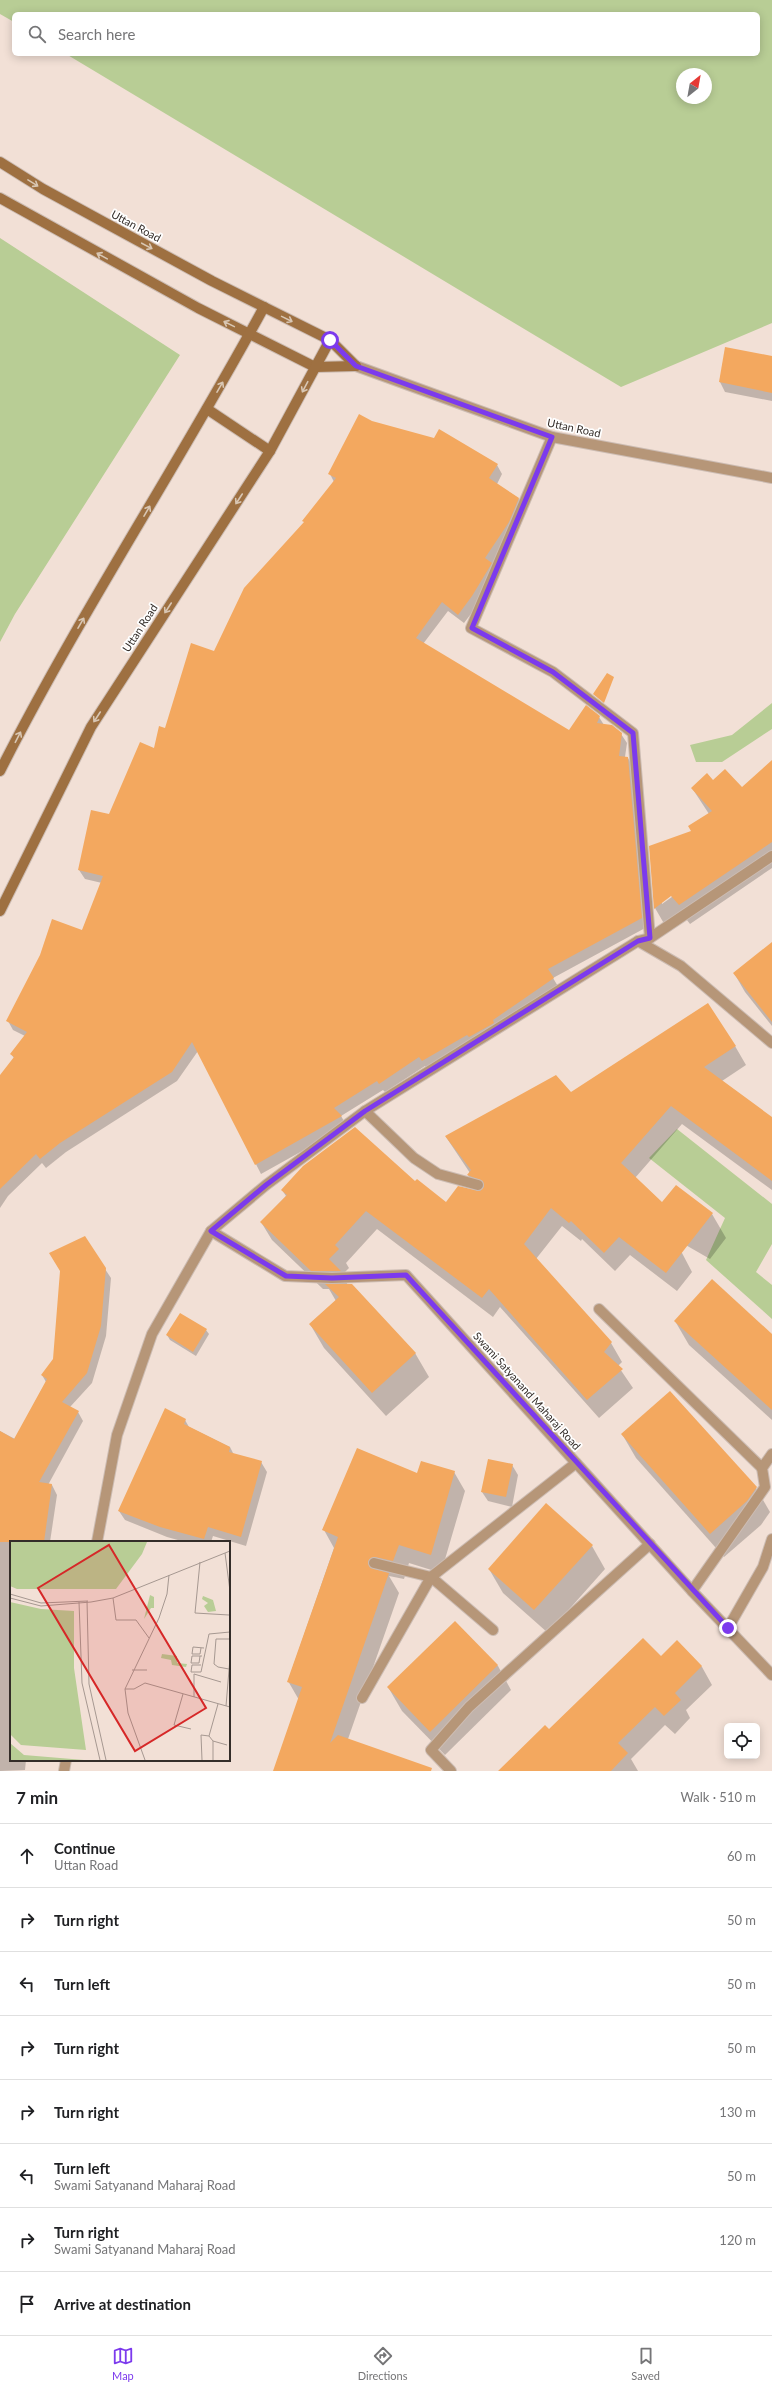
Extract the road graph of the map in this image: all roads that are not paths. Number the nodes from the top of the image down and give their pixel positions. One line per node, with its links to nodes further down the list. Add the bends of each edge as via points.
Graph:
1 (0, 162): 3 (main road, Uttan Road, one-way to 3, via 43,189)
2 (0, 198): 4 (main road, Uttan Road, one-way to 2, via 103,257)
3 (264, 307): 4 (main road); 5 (main road, Uttan Road, one-way to 5)
4 (249, 334): 7 (main road, Uttan Road); 8 (main road, one-way to 4)
5 (330, 340): 6 (main road, Uttan Road); 7 (main road, Uttan Road)
6 (356, 366): 7 (main road, Uttan Road); 9 (street, Uttan Road)
7 (315, 367): 10 (main road, Uttan Road, one-way to 10)
8 (207, 409): 10 (main road); 12 (main road, one-way to 8, via 39,694)
9 (552, 437): 11 (street, Uttan Road); 15 (street, via 472,628 553,672 633,733)
10 (270, 450): 14 (main road, Uttan Road, one-way to 14, via 91,727)
11 (772, 478)
12 (0, 771)
13 (772, 856): 15 (street)
14 (0, 911)
15 (650, 938): 16 (street)
16 (638, 941): 17 (street, via 681,966); 18 (street)
17 (772, 1043)
18 (365, 1111): 19 (street, via 414,1158 438,1174); 20 (street, via 266,1185)
19 (478, 1186)
20 (211, 1231): 23 (street, Swami Satyanand Maharaj Road, via 286,1276 332,1278 406,1275); 26 (street, via 152,1334 117,1436)
21 (599, 1309): 24 (street)
22 (772, 1454): 24 (street)
23 (576, 1463): 27 (street, Swami Satyanand Maharaj Road); 31 (street)
24 (762, 1468): 32 (street, via 765,1487)
25 (772, 1539): 30 (street)
26 (97, 1541)
27 (650, 1544): 32 (street, Swami Satyanand Maharaj Road); 39 (street, via 469,1707 431,1750)
28 (772, 1560): 30 (street)
29 (374, 1563): 31 (street)
30 (763, 1567): 33 (street)
31 (431, 1578): 34 (street); 36 (street)
32 (692, 1591): 33 (street, Swami Satyanand Maharaj Road)
33 (728, 1628): 35 (street, Swami Satyanand Maharaj Road)
34 (493, 1630)
35 (772, 1675)
36 (362, 1698)
37 (66, 1761): 38 (street)
38 (64, 1771)
39 (451, 1771)

